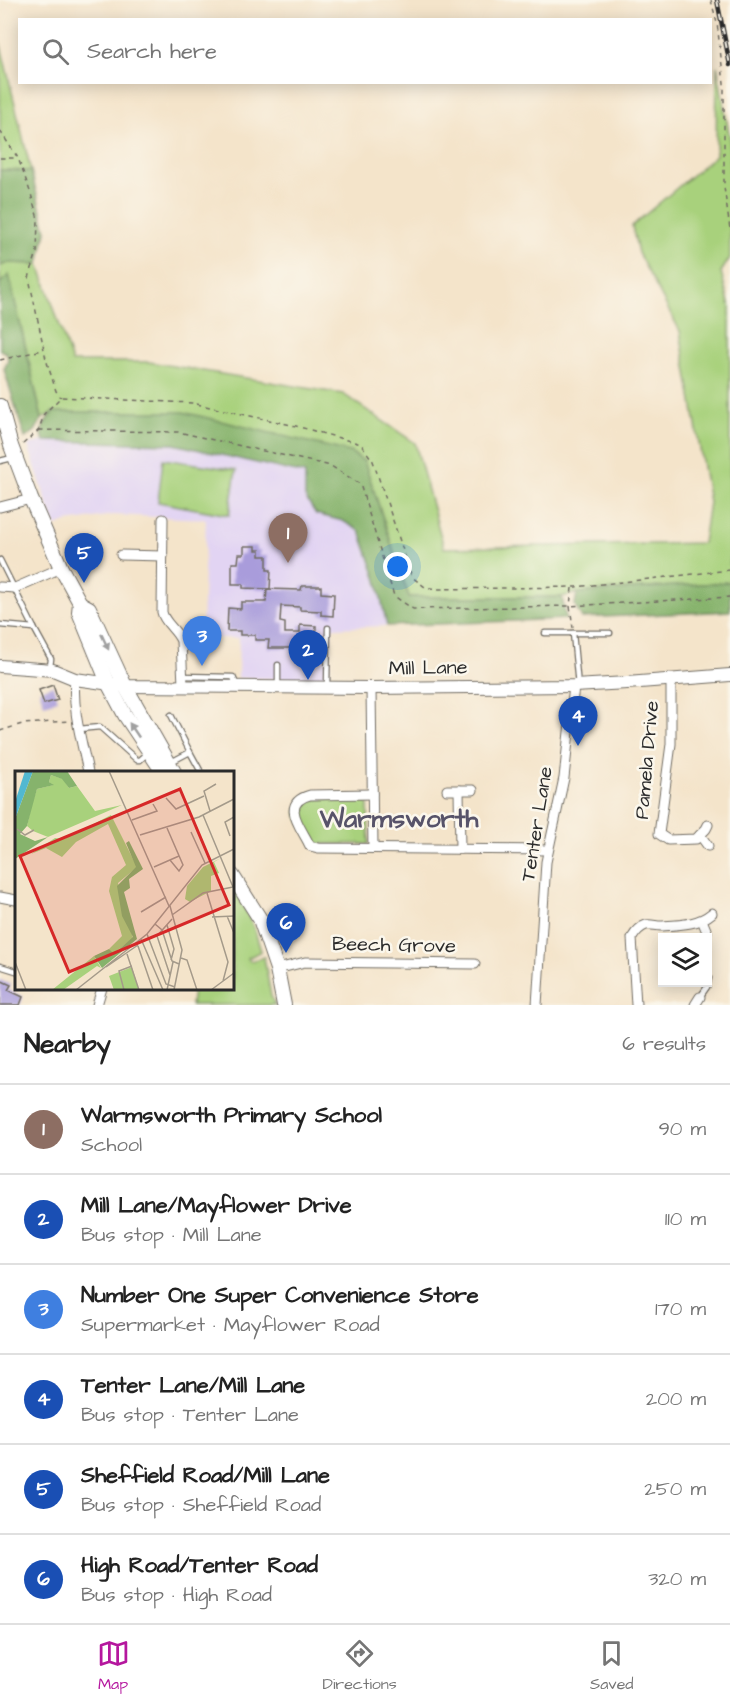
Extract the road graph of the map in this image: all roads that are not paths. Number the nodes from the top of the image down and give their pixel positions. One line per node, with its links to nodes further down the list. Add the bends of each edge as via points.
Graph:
1 (0, 405): 2 (main road)
2 (10, 448): 3 (lane); 4 (main road)
3 (0, 461)
4 (31, 499): 5 (street); 10 (main road)
5 (0, 507)
6 (163, 519): 8 (street)
7 (121, 555): 8 (street)
8 (163, 556): 25 (street, via 162,612 181,641)
9 (0, 560): 12 (lane)
10 (61, 568): 12 (street); 13 (main road)
11 (0, 587): 12 (street)
12 (15, 588): 15 (lane)
13 (80, 603): 27 (main road, via 79,612); 28 (main road, one-way to 28, via 88,608)
14 (0, 625): 15 (lane)
15 (34, 628): 22 (lane, via 51,659)
16 (328, 628): 31 (lane)
17 (545, 633): 18 (lane)
18 (573, 633): 19 (lane); 29 (lane)
19 (610, 633)
20 (278, 665): 30 (lane)
21 (0, 666): 22 (street, Mill Lane)
22 (50, 670): 24 (street, Mill Lane)
23 (730, 675): 26 (street, Mill Lane)
24 (75, 679): 27 (street, Mill Lane); 34 (street)
25 (182, 680): 28 (street, Mill Lane); 30 (street, Mill Lane)
26 (670, 680): 29 (street, Mill Lane); 45 (street, Pamela Drive, via 670,744 659,834 668,840 696,839)
27 (110, 685): 28 (street, Mill Lane); 35 (main road, one-way to 27)
28 (125, 686): 37 (main road)
29 (576, 686): 32 (street, Mill Lane); 49 (street, Tenter Lane, via 564,778)
30 (278, 687): 31 (street, Mill Lane)
31 (327, 687): 32 (street, Mill Lane)
32 (371, 688): 43 (street)
33 (171, 715): 36 (lane)
34 (79, 725): 35 (lane, via 100,727 137,760); 38 (street)
35 (149, 752): 37 (main road)
36 (190, 752): 37 (lane); 39 (lane)
37 (169, 769)
38 (88, 771)
39 (200, 771)
40 (447, 790): 41 (street)
41 (459, 790): 42 (street); 48 (street)
42 (472, 790)
43 (372, 794): 47 (street); 47 (street, via 310,795 301,797 293,810 314,848)
44 (708, 825): 45 (street)
45 (700, 835): 46 (street)
46 (708, 846)
47 (373, 848): 48 (street)
48 (460, 849): 49 (street)
49 (548, 850): 65 (street, Tenter Lane)
50 (234, 878): 58 (main road, via 260,919)
51 (0, 897): 52 (street)
52 (15, 900)
53 (712, 913): 54 (street)
54 (702, 920): 55 (street); 66 (street, via 644,925 637,931 632,938)
55 (707, 932)
56 (474, 964): 58 (street, Beech Grove, via 305,962)
57 (0, 966): 59 (lane)
58 (277, 969): 64 (main road)
59 (15, 971)
60 (707, 987): 62 (lane)
61 (101, 990): 63 (street)
62 (697, 1001)
63 (97, 1005)
64 (284, 1005)
65 (537, 1005)
66 (636, 1005)

